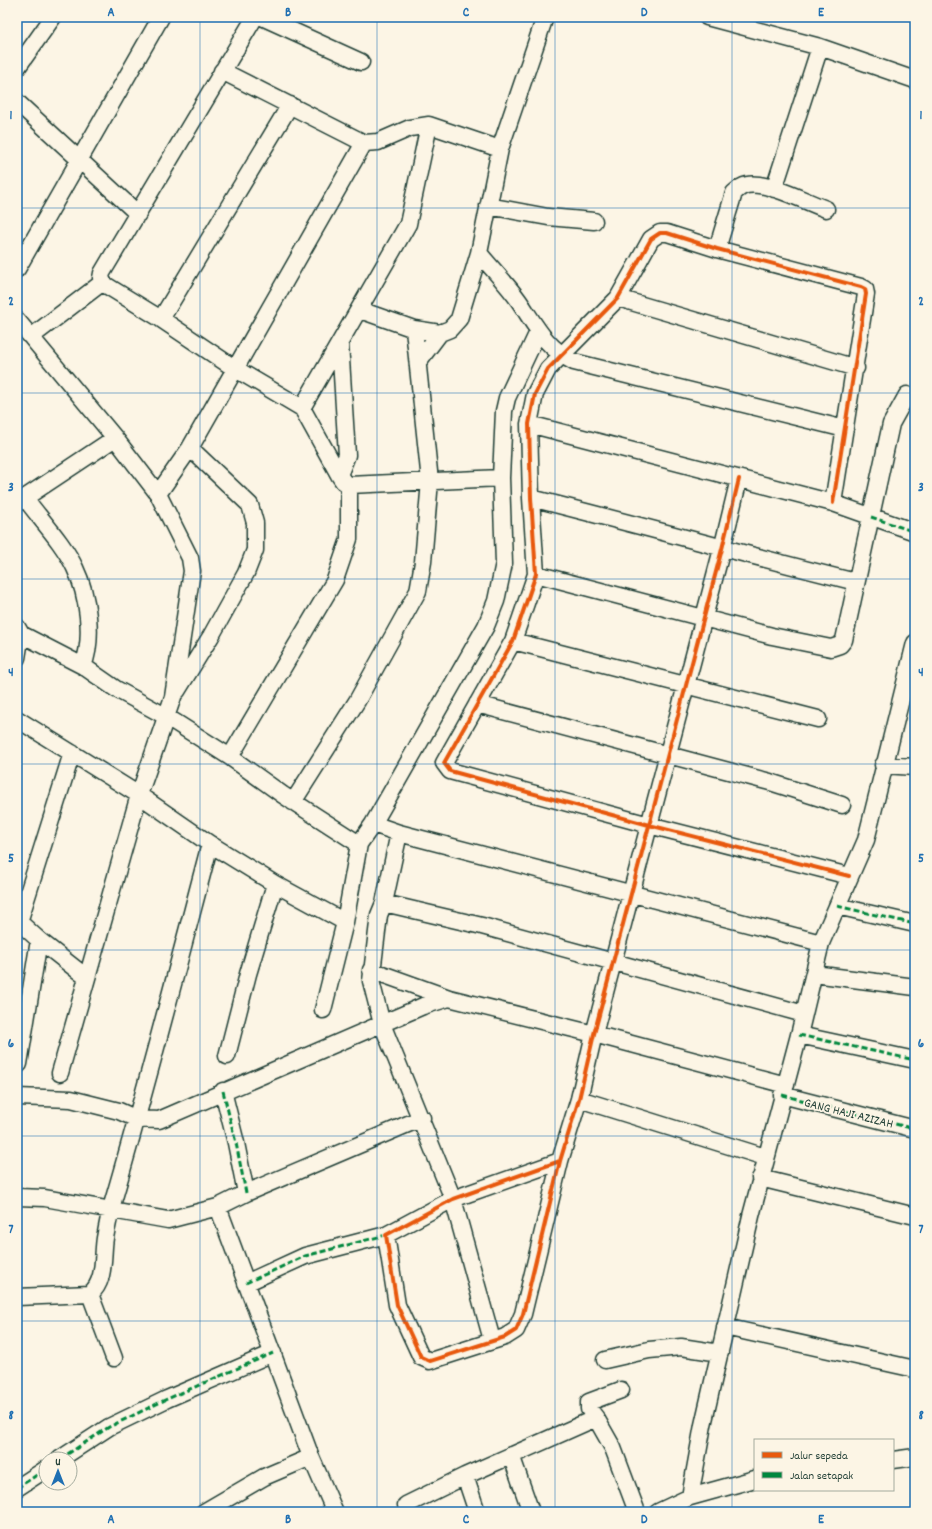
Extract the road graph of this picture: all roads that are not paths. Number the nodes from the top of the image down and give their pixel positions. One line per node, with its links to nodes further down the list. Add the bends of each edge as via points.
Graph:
1 (53, 17): 10 (street)
2 (161, 17): 18 (street)
3 (255, 17): 11 (street)
4 (262, 17): 9 (street)
5 (707, 17): 6 (street)
6 (727, 20): 8 (street)
7 (542, 22): 17 (street)
8 (820, 47): 12 (street); 19 (street)
9 (361, 62)
10 (17, 68)
11 (222, 71): 14 (street); 22 (street)
12 (915, 80)
13 (17, 102): 18 (street)
14 (290, 105): 16 (street); 30 (street)
15 (429, 125): 16 (street, via 410,128 378,142); 17 (street); 29 (street, via 409,220)
16 (364, 143): 39 (street)
17 (500, 149): 20 (street)
18 (78, 159): 22 (street); 26 (street)
19 (774, 189): 21 (street); 24 (street, via 748,184 734,193)
20 (488, 206): 23 (street, via 548,217); 25 (street)
21 (826, 209)
22 (138, 214): 27 (street, via 102,274)
23 (594, 220)
24 (717, 249): 28 (street, via 667,233 655,235); 40 (street, via 865,289)
25 (479, 253): 33 (street, via 459,318 450,329); 34 (street, via 518,300)
26 (17, 269)
27 (103, 282): 30 (street); 35 (street)
28 (618, 298): 37 (street); 40 (street)
29 (360, 310): 32 (street); 36 (street)
30 (162, 319): 39 (street)
31 (17, 320): 35 (street)
32 (414, 329): 33 (street); 38 (street)
33 (440, 333): 38 (street)
34 (540, 334): 37 (street); 47 (street, via 507,398 504,411)
35 (31, 337): 45 (street)
36 (340, 343): 42 (street); 49 (street, via 348,455)
37 (557, 352): 43 (street, via 535,394); 44 (street, via 574,362)
38 (418, 362): 50 (street)
39 (234, 368): 42 (street); 46 (street)
40 (856, 368): 44 (street)
41 (907, 395): 55 (street, via 891,424)
42 (302, 408): 49 (street)
43 (529, 424): 48 (street); 52 (street)
44 (846, 429): 54 (street)
45 (115, 438): 51 (street); 53 (street)
46 (190, 448): 51 (street); 68 (street, via 250,505 255,523 255,550 246,573 211,636)
47 (501, 478): 50 (street); 82 (street, via 504,563 496,601)
48 (739, 479): 54 (street); 57 (street)
49 (344, 480): 50 (street); 75 (street, via 349,539 336,580)
50 (430, 481): 79 (street, via 423,562 416,596 357,701)
51 (158, 494): 68 (street, via 190,558 192,571)
52 (531, 498): 57 (street, via 687,537); 58 (street)
53 (21, 501): 65 (street, via 75,568 88,623 87,655)
54 (833, 503): 55 (street)
55 (871, 517): 56 (street); 59 (street)
56 (915, 532)
57 (722, 549): 59 (street); 60 (street)
58 (536, 574): 60 (street); 62 (street)
59 (856, 582): 60 (street, via 844,640 831,648 772,636)
60 (703, 617): 67 (street)
61 (19, 630): 64 (street); 65 (street)
62 (512, 641): 67 (street); 69 (street)
63 (915, 643): 66 (street)
64 (17, 658)
65 (83, 666): 70 (street, via 116,689)
66 (912, 666): 76 (street)
67 (685, 686): 72 (street); 74 (street)
68 (173, 697): 70 (street)
69 (477, 704): 74 (street); 81 (street, via 444,760 447,769)
70 (167, 717): 75 (street); 78 (street)
71 (17, 719): 73 (street)
72 (818, 719)
73 (72, 753): 78 (street); 90 (street)
74 (667, 754): 80 (street); 81 (street)
75 (230, 757): 79 (street)
76 (883, 765): 77 (street); 85 (street, via 866,836)
77 (915, 767)
78 (139, 795): 83 (street); 98 (street)
79 (294, 802): 84 (street)
80 (842, 805)
81 (649, 825): 85 (street); 87 (street)
82 (386, 828): 84 (street); 87 (street); 88 (street)
83 (210, 844): 86 (street); 114 (street)
84 (359, 844): 91 (street)
85 (849, 876): 89 (street)
86 (275, 884): 91 (street); 106 (street)
87 (630, 893): 94 (street); 95 (street)
88 (384, 903): 95 (street, via 482,926); 96 (street, via 379,915)
89 (837, 906): 92 (street); 94 (street)
90 (18, 921): 93 (street)
91 (345, 922): 101 (street)
92 (915, 924)
93 (39, 940): 98 (street); 108 (street)
94 (821, 942): 97 (street)
95 (612, 962): 102 (street); 104 (street)
96 (371, 970): 100 (street, GANG HAJI AZIZAH); 103 (street, via 373,992)
97 (814, 974): 99 (street); 102 (street)
98 (86, 977): 109 (street)
99 (915, 987)
100 (449, 998): 103 (street); 104 (street, GANG HAJI AZIZAH)
101 (323, 1010)
102 (804, 1014): 105 (street)
103 (382, 1024): 111 (street); 115 (street)
104 (594, 1034): 110 (street, GANG HAJI AZIZAH); 113 (street)
105 (799, 1035): 107 (street); 110 (street)
106 (227, 1056)
107 (915, 1060)
108 (19, 1064)
109 (60, 1073)
110 (784, 1090): 116 (street, GANG HAJI AZIZAH); 117 (street)
111 (222, 1091): 114 (street, via 159,1120); 120 (street)
112 (17, 1097): 114 (street, via 71,1099)
113 (579, 1099): 117 (street); 118 (street)
114 (138, 1117): 124 (street)
115 (422, 1118): 120 (street); 122 (street)
116 (915, 1129)
117 (765, 1157): 119 (street)
118 (560, 1161): 122 (street); 131 (street, via 523,1314 516,1330 505,1337)
119 (760, 1178): 125 (street); 130 (street)
120 (246, 1193): 123 (street)
121 (17, 1197): 124 (street, via 45,1198)
122 (453, 1199): 126 (street); 131 (street)
123 (218, 1207): 124 (street, via 168,1220); 127 (street)
124 (110, 1209): 128 (street, via 100,1280)
125 (915, 1216)
126 (386, 1235): 127 (street, via 305,1256); 131 (street, via 398,1305 421,1357 430,1361)
127 (246, 1282): 132 (street)
128 (90, 1294): 129 (street); 134 (street)
129 (17, 1297)
130 (726, 1327): 133 (street); 136 (street)
131 (492, 1340)
132 (273, 1353): 139 (street, via 115,1424); 141 (street)
133 (720, 1353): 135 (street, via 681,1347 649,1350); 148 (street, via 703,1425)
134 (114, 1358)
135 (605, 1360)
136 (915, 1369)
137 (621, 1390): 138 (street, via 589,1402 589,1409)
138 (596, 1418): 140 (street); 154 (street, via 613,1448)
139 (73, 1451)
140 (511, 1454): 145 (street); 153 (street)
141 (311, 1457): 150 (street, via 264,1477); 151 (street)
142 (915, 1457): 143 (street)
143 (894, 1460)
144 (38, 1474): 147 (street)
145 (465, 1476): 149 (street); 152 (street)
146 (754, 1479): 148 (street)
147 (17, 1488)
148 (690, 1498): 155 (street)
149 (406, 1505)
150 (204, 1512)
151 (335, 1512)
152 (477, 1512)
153 (531, 1512)
154 (637, 1512)
155 (659, 1512)

